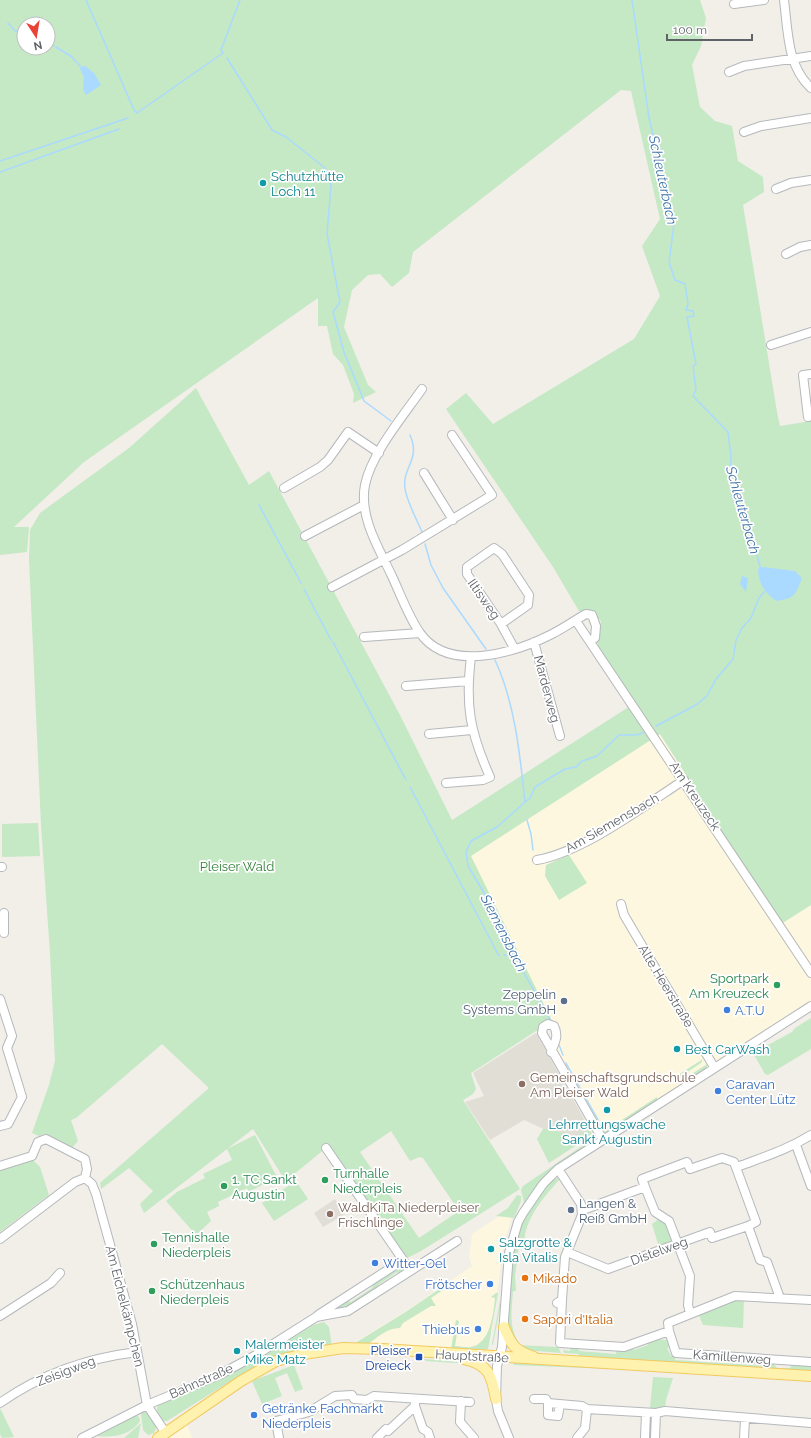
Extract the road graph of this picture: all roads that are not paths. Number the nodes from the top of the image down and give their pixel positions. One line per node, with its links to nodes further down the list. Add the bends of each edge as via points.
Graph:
1 (764, 0): 3 (street)
2 (784, 0): 5 (street)
3 (734, 4)
4 (811, 56): 5 (street)
5 (792, 58): 6 (street, via 744,66); 7 (street, via 802,79)
6 (729, 72)
7 (811, 88)
8 (811, 118): 9 (street, via 761,126)
9 (744, 132)
10 (811, 180): 11 (street, via 791,183)
11 (776, 189)
12 (811, 245): 13 (street)
13 (786, 254)
14 (811, 332): 15 (street)
15 (771, 345)
16 (811, 374): 18 (street, via 803,375)
17 (422, 389): 20 (street)
18 (808, 416)
19 (452, 435): 24 (street, via 492,496)
20 (379, 453): 22 (street, via 348,432 328,460); 23 (street, via 365,484)
21 (424, 473): 24 (street)
22 (284, 488)
23 (364, 504): 25 (street); 26 (street, via 368,523)
24 (453, 520): 26 (street)
25 (305, 536)
26 (384, 559): 27 (street); 30 (street)
27 (332, 587)
28 (576, 621): 32 (street, Am Kreuzeck); 32 (street, via 586,614 592,615 596,626 595,638); 33 (street)
29 (501, 624): 29 (street, Iltisweg, via 467,574 467,567 494,548 502,554 529,595 528,605); 34 (street, Iltisweg)
30 (420, 633): 31 (street); 35 (street, via 444,651 461,657)
31 (364, 637)
32 (590, 640): 41 (street, Am Kreuzeck)
33 (534, 642): 34 (street); 40 (street, Marderweg)
34 (514, 648): 35 (street)
35 (471, 657): 36 (street)
36 (468, 682): 37 (street); 38 (street)
37 (406, 686)
38 (472, 730): 39 (street); 42 (street, via 490,776 483,780)
39 (429, 734)
40 (560, 736)
41 (684, 780): 43 (street, Am Siemensbach, via 594,837 553,856); 48 (street, Am Kreuzeck)
42 (446, 783)
43 (537, 860)
44 (621, 904): 52 (street, Alte Heerstraße, via 624,915)
45 (4, 913): 46 (street)
46 (2, 924): 47 (street)
47 (4, 933)
48 (811, 973)
49 (0, 999): 53 (street, via 12,1036 7,1048 22,1097 8,1124)
50 (811, 1006): 52 (street)
51 (551, 1052): 55 (street)
52 (714, 1067): 55 (street)
53 (0, 1126)
54 (811, 1135): 56 (street)
55 (603, 1140): 60 (street)
56 (796, 1145): 59 (street); 62 (street)
57 (326, 1148): 70 (street)
58 (0, 1166): 61 (street, via 32,1156 38,1142 46,1139 84,1159 87,1168)
59 (737, 1167): 63 (street, via 734,1162 722,1158 690,1169 687,1162 642,1179); 65 (street, via 756,1222)
60 (558, 1169): 64 (street, via 581,1204); 78 (street, via 534,1196 518,1222 512,1239 506,1281)
61 (85, 1178): 66 (street, via 75,1182); 80 (street, Am Eichelkämpchen, via 92,1184 96,1194 132,1324)
62 (811, 1186)
63 (645, 1187): 64 (street); 68 (street, via 655,1212 669,1221)
64 (582, 1210): 69 (street)
65 (748, 1226): 68 (street, Distelweg, via 712,1238 710,1232); 73 (street, via 760,1260 767,1262)
66 (0, 1239)
67 (457, 1241): 71 (street, Bahnstraße)
68 (678, 1243): 69 (street, Distelweg, via 608,1269); 75 (street, via 690,1276)
69 (567, 1252): 79 (street, via 559,1302 560,1343 624,1347)
70 (403, 1260): 71 (street); 77 (street, Bahnstraße)
71 (410, 1271): 77 (street, Bahnstraße, via 348,1311)
72 (60, 1273): 76 (street, via 51,1283)
73 (780, 1298): 74 (street); 75 (street, via 735,1296)
74 (811, 1300)
75 (690, 1313): 79 (street, via 668,1323)
76 (0, 1316)
77 (316, 1317): 94 (street, Bahnstraße, via 219,1375)
78 (504, 1327): 82 (street); 83 (main road, via 509,1342 514,1347 523,1353)
79 (669, 1331): 84 (street, Kamillenweg, via 676,1353)
80 (137, 1352): 91 (street, Zeisigweg, via 114,1355 69,1367); 94 (street, Am Eichelkämpchen)
81 (425, 1353): 82 (main road, Hauptstraße); 86 (main road, via 470,1360 486,1368 493,1379); 100 (main road, Hauptstraße, via 343,1348 276,1361 248,1376)
82 (501, 1357): 83 (main road, Hauptstraße); 86 (street, via 497,1366)
83 (545, 1360): 85 (main road, Hauptstraße)
84 (811, 1362)
85 (811, 1376)
86 (496, 1398): 106 (street, via 498,1411)
87 (534, 1399): 92 (street, via 546,1399)
88 (461, 1401): 89 (street); 90 (street); 105 (street, via 460,1422)
89 (415, 1402): 102 (street, via 374,1396 367,1400 354,1399 352,1395 340,1394 309,1412 276,1421); 103 (street, via 388,1431 386,1429); 104 (street, via 423,1429 428,1432)
90 (470, 1402)
91 (0, 1403)
92 (548, 1403): 93 (street); 93 (street, via 548,1415 558,1416)
93 (560, 1404): 95 (street, via 582,1406)
94 (147, 1405): 100 (street, Am Eichelkämpchen); 101 (street, Bahnstraße)
95 (587, 1409): 96 (street); 107 (street, via 585,1428)
96 (646, 1413): 97 (street); 108 (street)
97 (656, 1413): 98 (street, via 665,1411); 109 (street)
98 (745, 1419): 99 (street); 110 (street)
99 (811, 1423)
100 (162, 1435)
101 (82, 1438)
102 (279, 1438)
103 (376, 1438)
104 (430, 1438)
105 (474, 1438)
106 (509, 1438)
107 (577, 1438)
108 (645, 1438)
109 (655, 1438)
110 (744, 1438)

